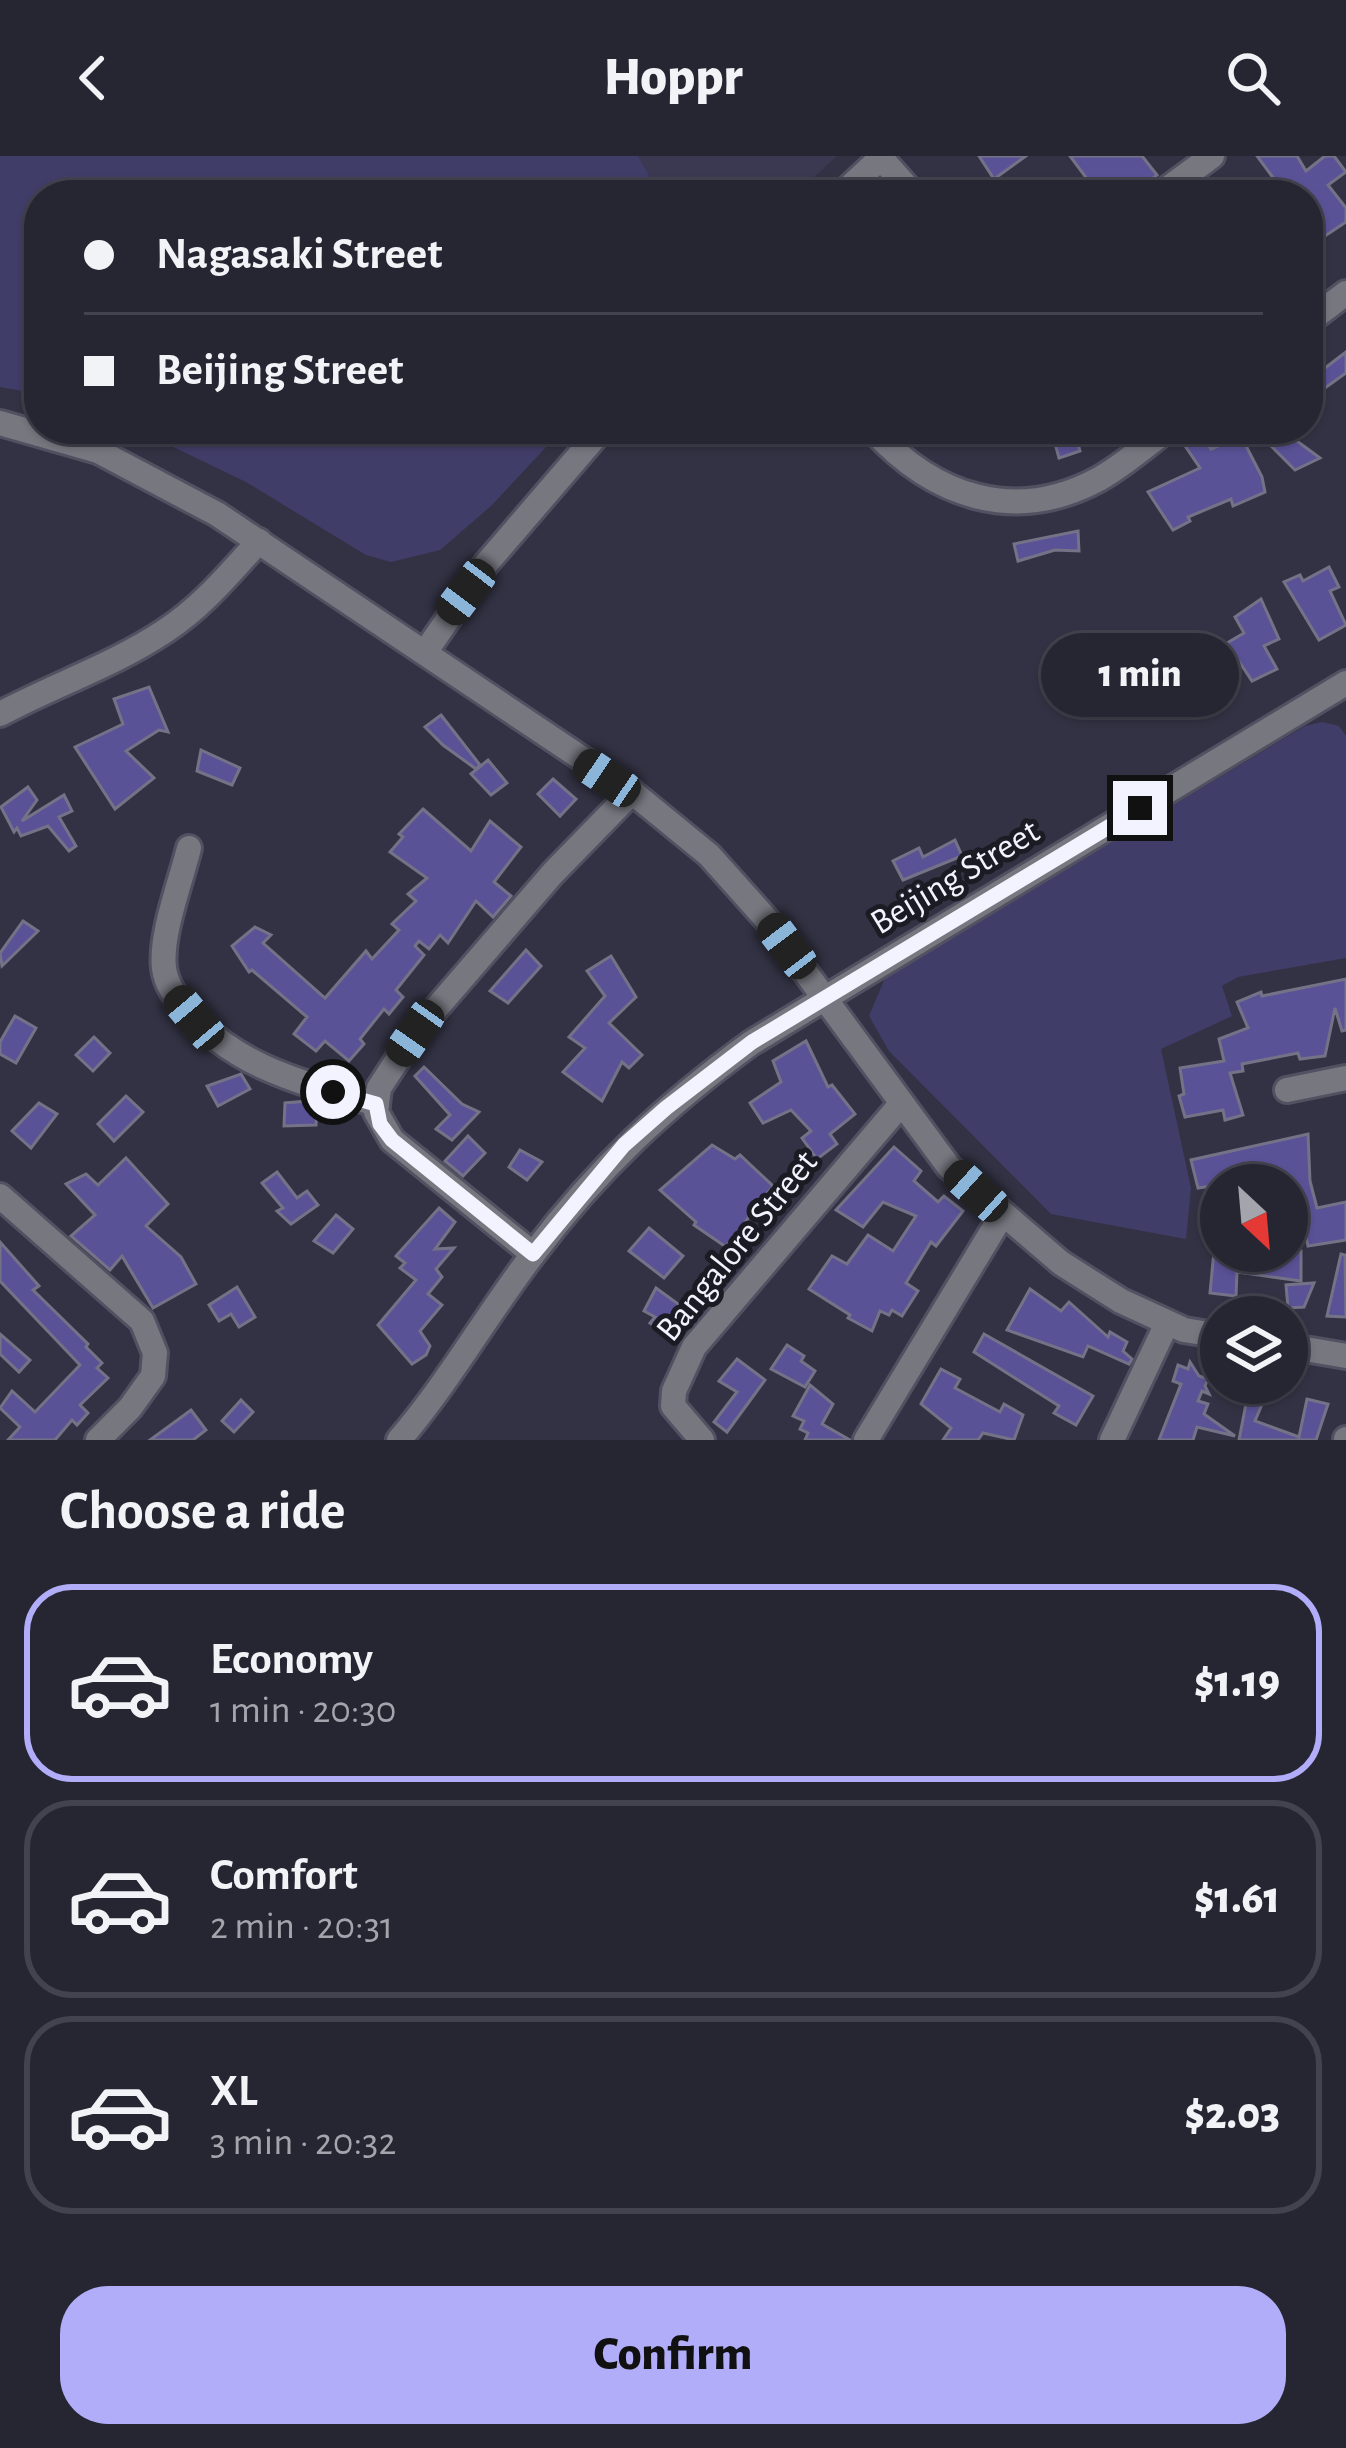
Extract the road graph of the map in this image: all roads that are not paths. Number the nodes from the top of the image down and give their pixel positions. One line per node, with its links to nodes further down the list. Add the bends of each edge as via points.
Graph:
1 (1213, 156): 5 (street)
2 (882, 157): 3 (street); 4 (street)
3 (857, 180)
4 (901, 180)
5 (1180, 180)
6 (74, 444): 10 (street)
7 (589, 444): 11 (street, via 486,564)
8 (886, 444): 9 (street, via 925,478 1006,501 1060,496)
9 (1147, 444)
10 (259, 542): 11 (street); 13 (street, via 166,631)
11 (426, 651): 14 (street)
12 (1342, 693): 16 (street, Beijing Street)
13 (0, 714)
14 (632, 792): 16 (street, via 709,854); 19 (street, via 415,1033)
15 (188, 848): 19 (street, via 166,944 171,991 246,1059)
16 (827, 998): 20 (street); 23 (street, Beijing Street, via 666,1108)
17 (1346, 1078): 18 (street)
18 (1287, 1090)
19 (376, 1104): 23 (street, via 392,1140)
20 (901, 1104): 22 (street, via 949,1167); 30 (street, Bangalore Street, via 694,1347 673,1406)
21 (0, 1196): 28 (street, via 142,1322 155,1353 152,1376)
22 (1002, 1214): 24 (street, via 1061,1263); 31 (street)
23 (533, 1254): 29 (street, Beijing Street)
24 (1167, 1324): 25 (street); 32 (street)
25 (1200, 1331)
26 (1308, 1350): 27 (street)
27 (1346, 1356)
28 (98, 1440)
29 (399, 1440)
30 (702, 1440)
31 (866, 1440)
32 (1112, 1440)

